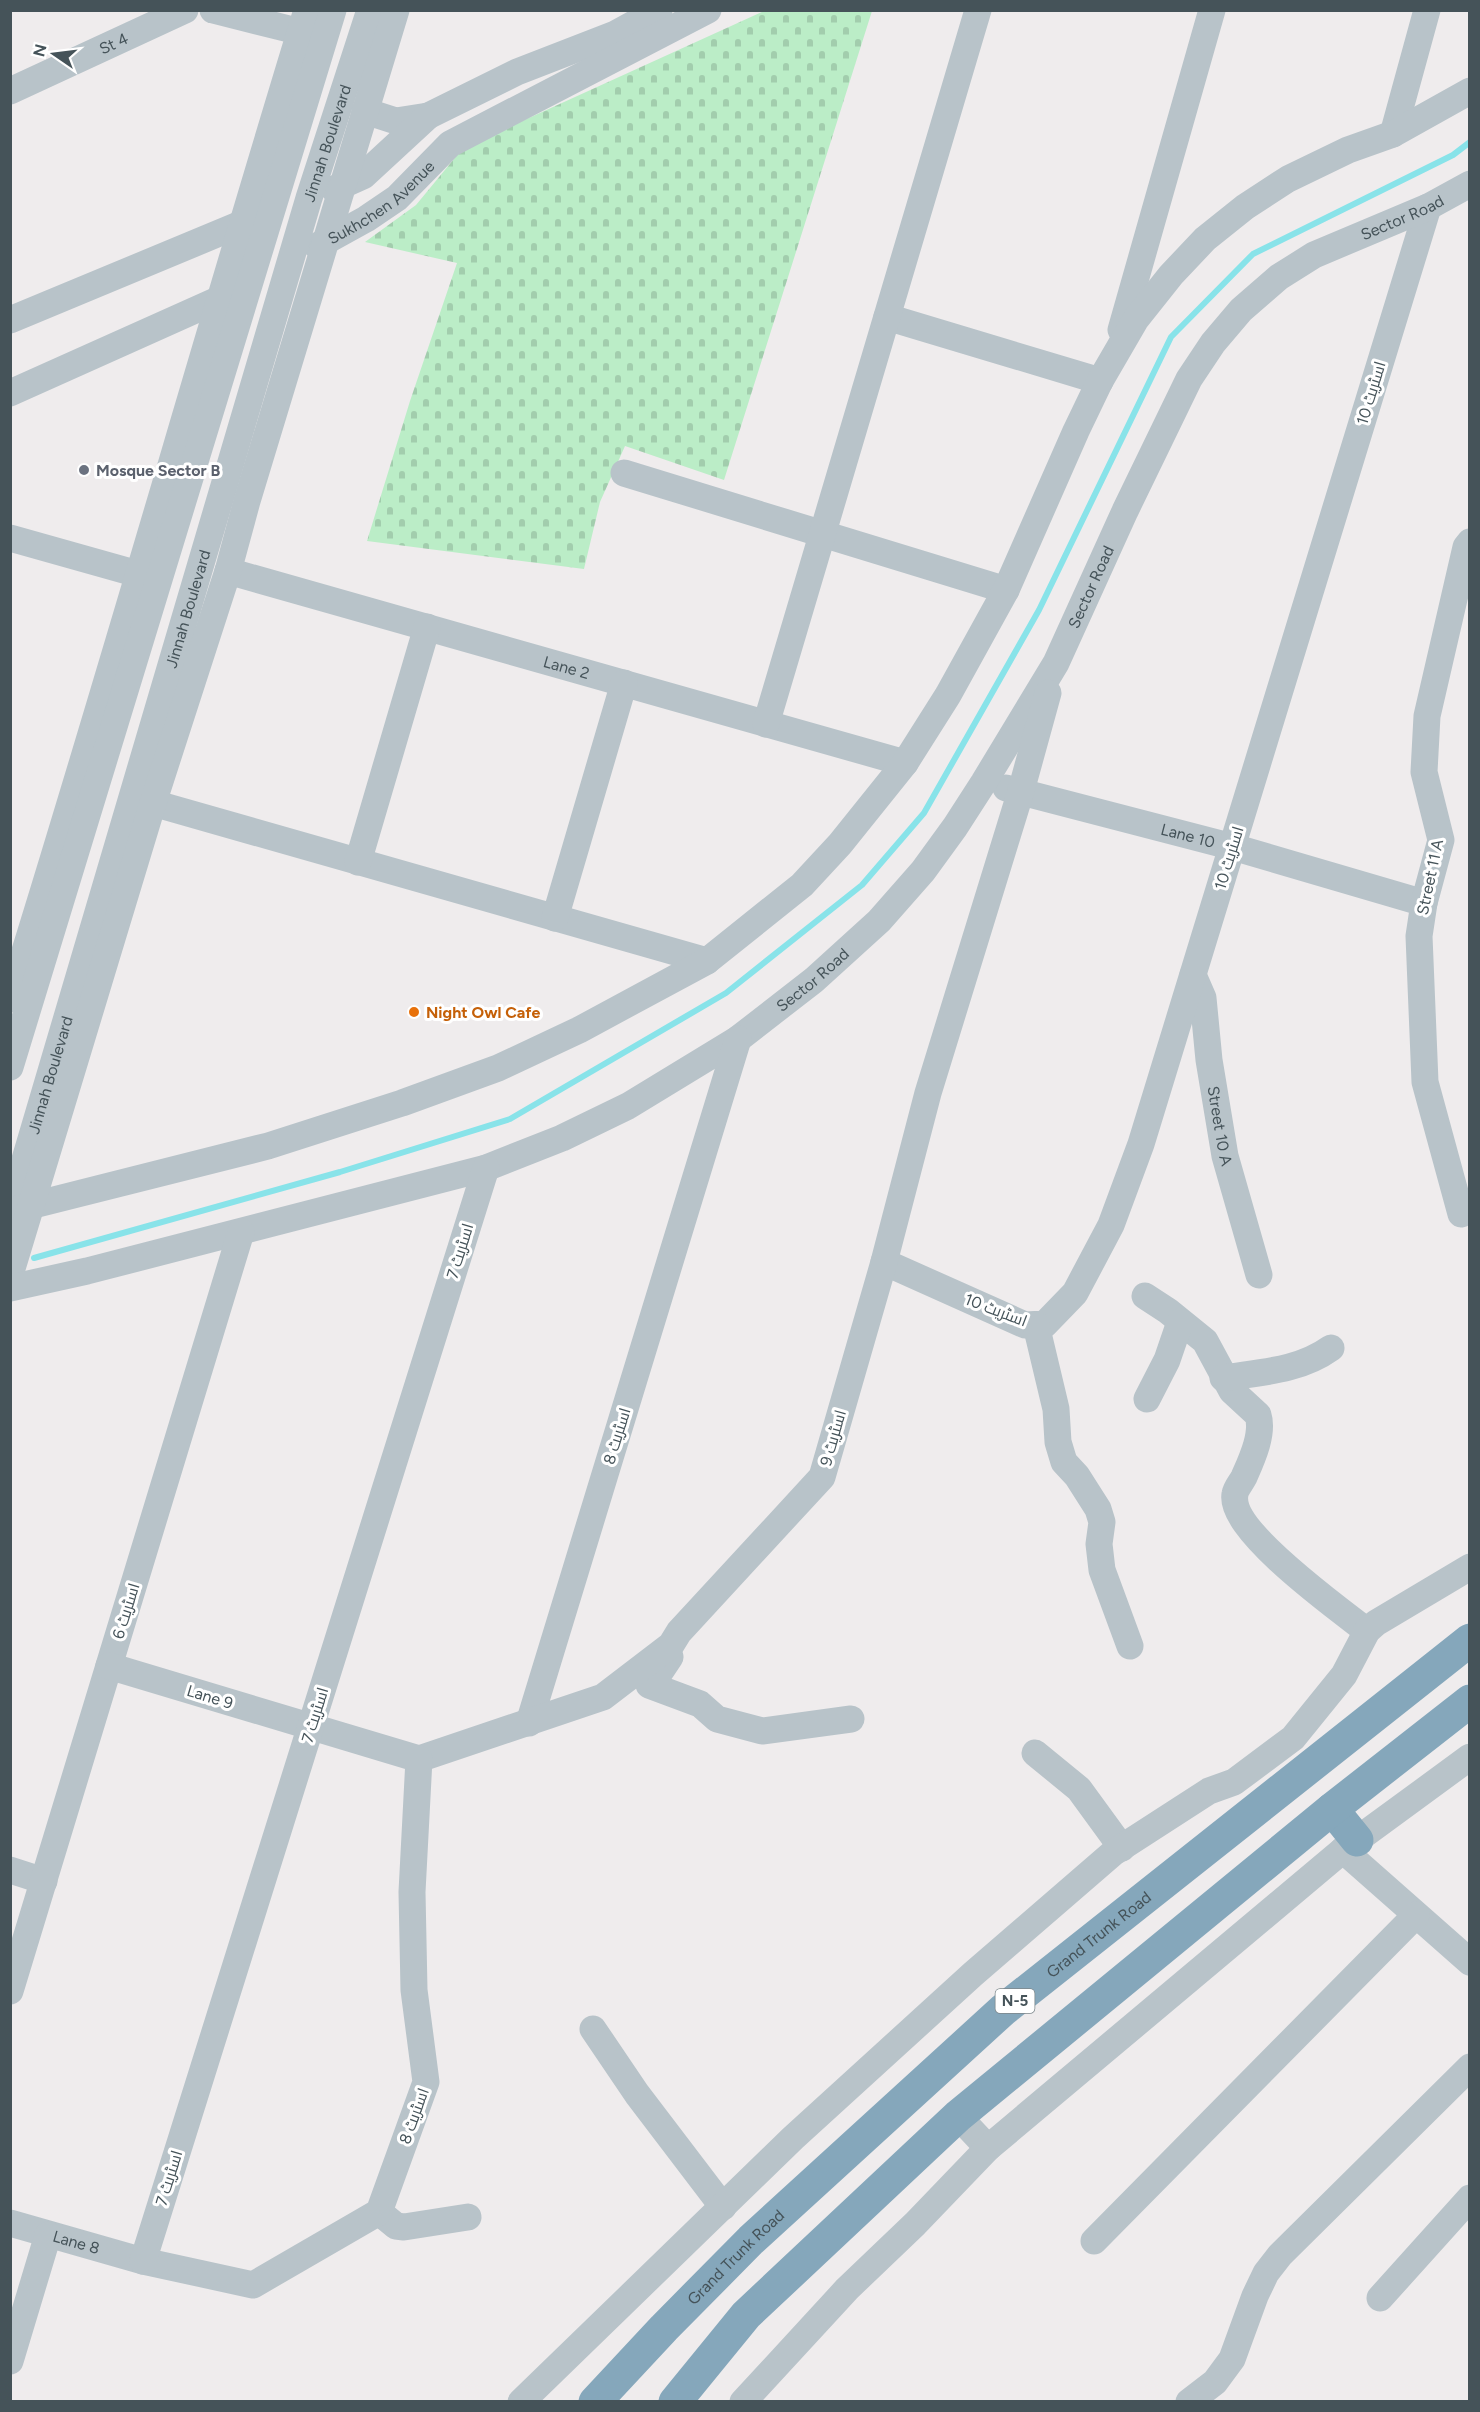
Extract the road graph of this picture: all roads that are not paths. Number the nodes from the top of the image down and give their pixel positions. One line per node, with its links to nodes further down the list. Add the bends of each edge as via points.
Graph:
1 (184, 10): 13 (street, St 4)
2 (213, 10): 11 (street)
3 (333, 10): 22 (street, Jinnah Boulevard)
4 (370, 10): 20 (street, Jinnah Boulevard)
5 (396, 10): 15 (street)
6 (659, 10): 12 (street, Sukhchen Avenue)
7 (708, 10): 24 (street, Sukhchen Avenue, via 450,144 397,198)
8 (978, 10): 28 (street)
9 (1212, 10): 30 (street)
10 (1427, 10): 17 (street)
11 (304, 21): 23 (street)
12 (618, 22): 16 (street, Sukhchen Avenue)
13 (10, 91)
14 (1470, 91): 17 (street)
15 (365, 111): 16 (street, via 396,120); 19 (street)
16 (428, 116): 19 (street, Sukhchen Avenue, via 363,176)
17 (1393, 134): 30 (street, via 1348,150 1288,179 1245,207 1205,239 1171,275 1136,319)
18 (1470, 184): 21 (street, Sector Road)
19 (342, 186): 20 (street, Sukhchen Avenue); 24 (street)
20 (309, 198): 22 (street, Sukhchen Avenue); 25 (street, Jinnah Boulevard)
21 (1428, 207): 43 (street, Sector Road, via 1314,255 1288,271 1241,310 1213,343 1189,379); 50 (street, اسٹریٹ 10)
22 (272, 214): 23 (street, Sukhchen Avenue); 26 (street, Jinnah Boulevard)
23 (242, 223): 27 (street); 29 (street, Sukhchen Avenue)
24 (326, 241): 25 (street, Sukhchen Avenue); 35 (street)
25 (291, 258): 26 (street, Sukhchen Avenue); 35 (street, Jinnah Boulevard)
26 (250, 286): 27 (street, Sukhchen Avenue); 34 (street, Jinnah Boulevard)
27 (221, 298): 32 (street, Sukhchen Avenue); 34 (street)
28 (887, 316): 31 (street); 36 (street)
29 (10, 320)
30 (1113, 357): 31 (street)
31 (1100, 381): 41 (street)
32 (10, 393)
33 (624, 474): 36 (street)
34 (178, 479): 40 (street); 58 (street, Jinnah Boulevard)
35 (235, 495): 39 (street); 60 (street, Jinnah Boulevard)
36 (822, 535): 41 (street); 45 (street)
37 (1470, 542): 52 (street, Street 11 A, via 1427,716 1424,772 1441,840)
38 (14, 544): 40 (street)
39 (228, 571): 42 (street, Lane 2); 49 (street)
40 (138, 574): 56 (street)
41 (1006, 590): 46 (street)
42 (426, 627): 44 (street, Lane 2); 51 (street)
43 (1056, 663): 47 (street, Sector Road); 48 (street, اسٹریٹ 9)
44 (624, 683): 45 (street, Lane 2); 53 (street)
45 (766, 724): 46 (street, Lane 2)
46 (905, 763): 54 (street, via 802,885)
47 (984, 782): 48 (street, Lane 10); 57 (street, Sector Road, via 923,871 879,921 814,980)
48 (1021, 791): 50 (street, Lane 10); 63 (street, اسٹریٹ 9, via 928,1093)
49 (153, 803): 51 (street); 60 (street)
50 (1233, 847): 52 (street, Lane 10); 55 (street, اسٹریٹ 10)
51 (358, 862): 53 (street)
52 (1424, 903): 61 (street, Street 11 A, via 1419,936 1425,1082)
53 (555, 918): 54 (street)
54 (707, 961): 60 (street, via 579,1030 498,1068 402,1103 268,1146)
55 (1193, 975): 65 (street, Street 10 A, via 1203,998 1225,1156); 69 (street, اسٹریٹ 10, via 1141,1144 1111,1225 1075,1293 1045,1324)
56 (10, 999)
57 (738, 1039): 59 (street, Sector Road, via 628,1106); 81 (street, اسٹریٹ 8)
58 (10, 1067)
59 (486, 1168): 62 (street, Sector Road); 82 (street, اسٹریٹ 7)
60 (18, 1208): 64 (street)
61 (1461, 1214)
62 (241, 1232): 66 (street, Sector Road); 78 (street, اسٹریٹ 6)
63 (884, 1262): 69 (street, اسٹریٹ 10, via 1025,1325); 76 (street, اسٹریٹ 9, via 822,1477)
64 (10, 1275)
65 (1259, 1275)
66 (10, 1288)
67 (1145, 1296): 68 (street)
68 (1180, 1322): 71 (street, via 1205,1341); 72 (street, via 1167,1360)
69 (1036, 1325): 77 (street, via 1056,1409 1058,1442 1064,1462 1098,1509 1102,1522 1102,1570)
70 (1331, 1347): 71 (street, via 1310,1361 1289,1368)
71 (1223, 1378): 74 (street, via 1260,1421 1255,1449 1235,1493 1240,1512 1289,1570)
72 (1147, 1399)
73 (1470, 1567): 74 (street)
74 (1367, 1631): 86 (street, via 1344,1675 1293,1738)
75 (1470, 1640): 88 (highway, Grand Trunk Road / N-5)
76 (671, 1645): 80 (street, via 666,1665 651,1677 649,1685 700,1704 717,1719 762,1731); 81 (street, اسٹریٹ 9, via 603,1697)
77 (1130, 1646)
78 (109, 1666): 82 (street, Lane 9); 92 (street, اسٹریٹ 6)
79 (1470, 1701): 87 (highway)
80 (851, 1719)
81 (529, 1723): 85 (street)
82 (310, 1728): 85 (street); 107 (street, اسٹریٹ 7)
83 (1035, 1753): 90 (street, via 1079,1789)
84 (1470, 1757): 89 (street)
85 (419, 1759): 102 (street, اسٹریٹ 8, via 412,1892 414,1979 426,2082)
86 (1234, 1782): 88 (street); 90 (street, via 1209,1791)
87 (1332, 1809): 89 (highway); 98 (highway)
88 (1247, 1816): 111 (highway, Grand Trunk Road / N-5, via 1003,2010 751,2240)
89 (1350, 1845): 93 (street); 99 (street)
90 (1122, 1848): 101 (street, via 973,1974)
91 (10, 1870): 92 (street)
92 (44, 1881): 95 (street, اسٹریٹ 6)
93 (1416, 1915): 94 (street); 106 (street)
94 (1470, 1962)
95 (10, 1991)
96 (593, 2029): 101 (street)
97 (1470, 2067): 114 (street, via 1280,2255 1254,2296 1232,2359 1215,2382)
98 (958, 2116): 99 (street); 112 (highway, via 746,2315)
99 (988, 2148): 113 (street, via 847,2289)
100 (1470, 2198): 108 (street)
101 (723, 2207): 110 (street)
102 (379, 2212): 103 (street, via 396,2226 404,2227); 107 (street, via 253,2285)
103 (468, 2217)
104 (10, 2223): 105 (street, Lane 8)
105 (48, 2235): 107 (street, Lane 8); 109 (street)
106 (1094, 2241)
107 (143, 2261)
108 (1380, 2298)
109 (10, 2361)
110 (520, 2402)
111 (595, 2402)
112 (675, 2402)
113 (742, 2402)
114 (1189, 2402)

